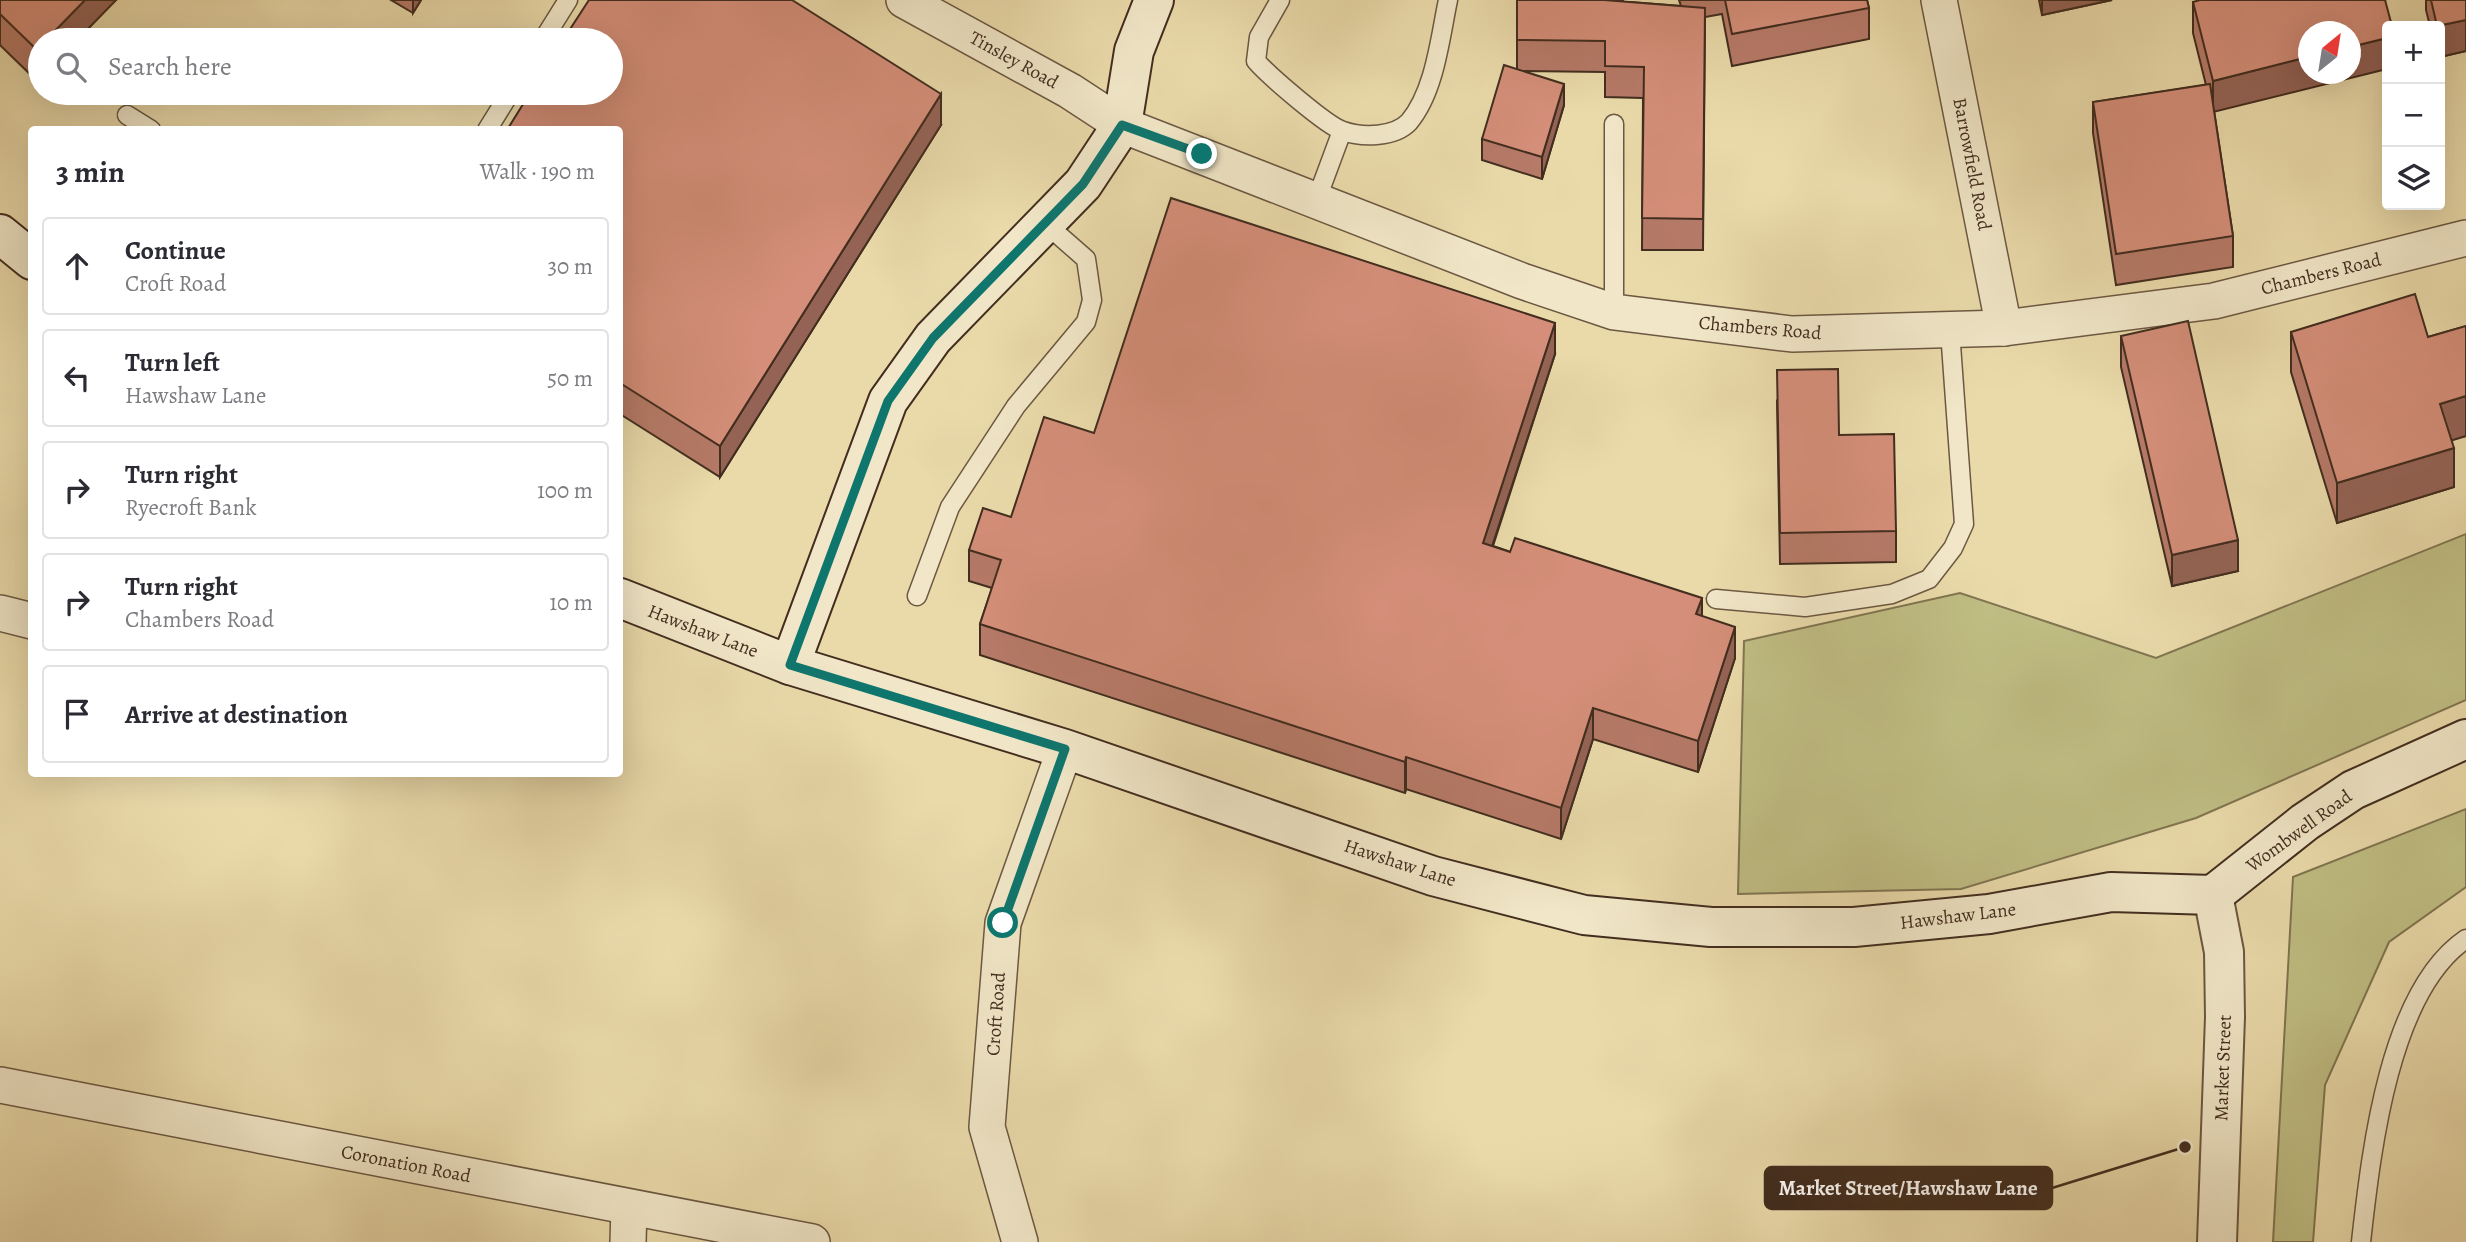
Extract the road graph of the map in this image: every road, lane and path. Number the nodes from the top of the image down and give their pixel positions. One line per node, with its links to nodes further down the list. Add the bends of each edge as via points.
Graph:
1 (568, 0): 7 (lane)
2 (904, 0): 11 (street, Tinsley Road, via 1070,91)
3 (1154, 0): 11 (main road, via 1134,51)
4 (1280, 0): 14 (lane, via 1259,37 1256,61)
5 (1448, 0): 14 (lane, via 1426,90 1410,120 1397,132 1379,135)
6 (1939, 0): 21 (street, Barrowfield Road)
7 (550, 28)
8 (503, 105): 13 (lane)
9 (127, 115): 12 (lane)
10 (1614, 124): 20 (lane)
11 (1122, 125): 15 (street, Chambers Road); 16 (main road, via 1083,184)
12 (145, 126)
13 (489, 126)
14 (1342, 131): 15 (lane)
15 (1316, 201): 20 (street, Chambers Road)
16 (1046, 224): 23 (lane, via 1086,259 1092,300 1086,322 1016,406 950,507); 28 (main road, via 933,338 888,401)
17 (0, 234): 19 (main road)
18 (2466, 238): 21 (street, Chambers Road, via 2214,301)
19 (28, 257)
20 (1614, 312): 22 (street, Chambers Road, via 1791,334)
21 (2004, 328): 22 (street, Chambers Road)
22 (1950, 331): 25 (lane, via 1964,524 1953,548 1929,579 1892,594 1805,607)
23 (917, 596)
24 (623, 599): 28 (main road, Hawshaw Lane)
25 (1716, 599)
26 (0, 613): 27 (street)
27 (28, 620)
28 (790, 665): 30 (main road, Hawshaw Lane)
29 (2466, 739): 31 (main road, Wombwell Road, via 2353,790)
30 (1065, 749): 31 (main road, Hawshaw Lane, via 1433,876 1584,915 1711,927 1854,927 1989,914 2111,892); 37 (street, Croft Road, via 1003,923 987,1127)
31 (2213, 895): 38 (main road, Market Street, via 2224,952 2225,1017)
32 (2466, 939): 39 (lane, via 2423,984 2404,1028 2382,1104)
33 (0, 1084): 34 (street, Coronation Road)
34 (629, 1208): 35 (street); 36 (street, Coronation Road)
35 (628, 1242)
36 (812, 1242)
37 (1020, 1242)
38 (2217, 1242)
39 (2361, 1242)

